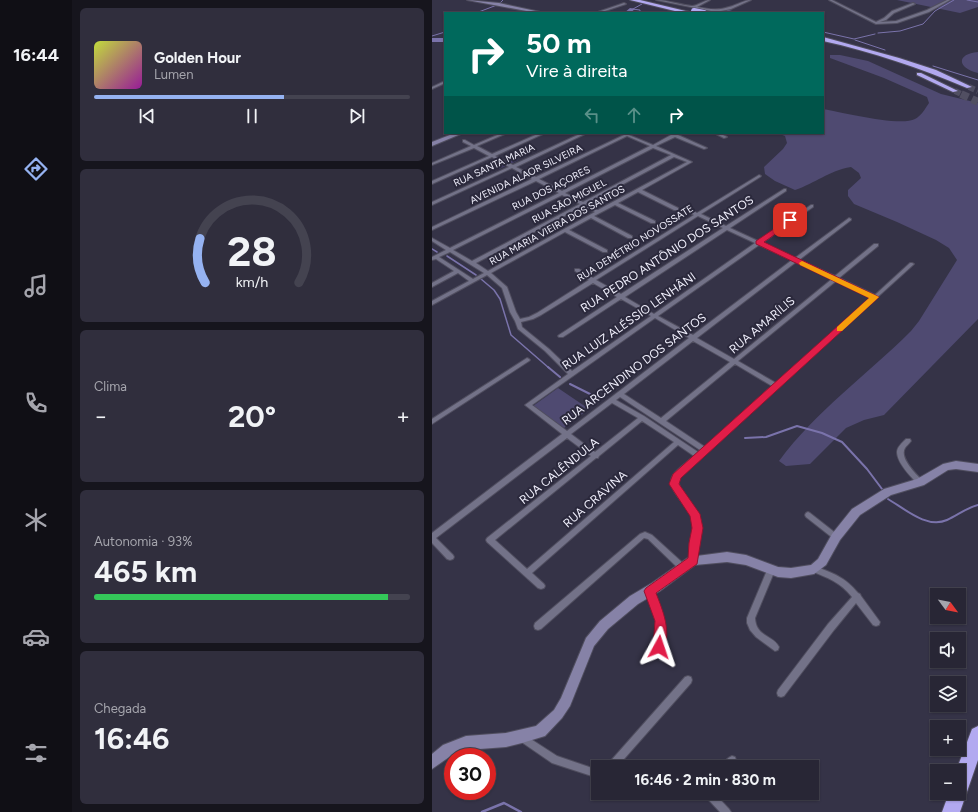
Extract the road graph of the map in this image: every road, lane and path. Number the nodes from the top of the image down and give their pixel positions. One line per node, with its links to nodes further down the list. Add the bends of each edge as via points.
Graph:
1 (469, 0): 13 (street)
2 (633, 0): 11 (highway)
3 (644, 0): 11 (highway)
4 (657, 0): 11 (street)
5 (710, 0): 11 (street)
6 (750, 0): 12 (street)
7 (830, 0): 16 (street)
8 (949, 0): 16 (street, via 928,11 896,22)
9 (625, 4): 14 (street)
10 (914, 4): 16 (street, via 893,12)
11 (692, 11): 12 (street)
12 (714, 11): 15 (street)
13 (538, 12)
14 (599, 12)
15 (708, 12)
16 (876, 23)
17 (824, 39): 20 (highway, via 901,60)
18 (824, 42): 22 (highway, via 902,68)
19 (444, 82): 21 (street)
20 (968, 87)
21 (432, 88)
22 (955, 91)
23 (457, 134): 32 (street)
24 (503, 134): 33 (street)
25 (541, 134): 37 (street)
26 (583, 134): 39 (street, RUA SANTA MARIA)
27 (625, 134): 34 (street); 41 (street, AVENIDA ALAOR SILVEIRA)
28 (677, 134): 34 (street, RUA DOS AÇORES); 35 (street)
29 (718, 134): 30 (street)
30 (725, 137)
31 (464, 141): 33 (street)
32 (432, 144)
33 (474, 146): 37 (street); 38 (street)
34 (653, 146): 36 (street); 45 (street, RUA DOS AÇORES)
35 (705, 148)
36 (674, 155): 43 (street, RUA MARIA VIEIRA DOS SANTOS, via 690,162); 48 (street, RUA SÃO MIGUEL)
37 (492, 156): 39 (street); 42 (street)
38 (432, 164)
39 (512, 167): 41 (street); 47 (street, RUA SANTA MARIA)
40 (759, 176): 53 (street, RUA DEMÉTRIO NOVOSSATE)
41 (536, 179): 45 (street); 58 (street, AVENIDA ALAOR SILVEIRA)
42 (432, 183)
43 (638, 190): 46 (street, RUA MARIA VIEIRA DOS SANTOS); 50 (street)
44 (784, 190): 57 (street, RUA PEDRO ANTÔNIO DOS SANTOS)
45 (562, 193): 48 (street); 66 (street, RUA DOS AÇORES)
46 (615, 203): 52 (street, RUA MARIA VIEIRA DOS SANTOS); 56 (street)
47 (432, 204)
48 (583, 204): 52 (street); 70 (street, RUA SÃO MIGUEL)
49 (811, 206): 62 (street, RUA LUIZ ALÉSSIO LENHÂNI)
50 (676, 209)
51 (686, 209): 53 (street)
52 (598, 212): 54 (street, RUA MARIA VIEIRA DOS SANTOS)
53 (698, 214): 57 (street); 76 (street, RUA DEMÉTRIO NOVOSSATE)
54 (591, 216): 59 (street, RUA MARIA VIEIRA DOS SANTOS); 60 (street)
55 (849, 219): 69 (street, RUA ARCENDINO DOS SANTOS)
56 (653, 222)
57 (726, 228): 62 (street); 79 (street, RUA PEDRO ANTÔNIO DOS SANTOS)
58 (432, 229)
59 (566, 230): 67 (street); 74 (street, RUA MARIA VIEIRA DOS SANTOS)
60 (630, 237)
61 (432, 239): 64 (street)
62 (758, 243): 69 (street); 82 (street, RUA LUIZ ALÉSSIO LENHÂNI)
63 (432, 244): 64 (street)
64 (442, 244): 66 (street)
65 (876, 245): 75 (street, RUA AMARÍLIS)
66 (450, 250): 68 (street, RUA DOS AÇORES); 70 (street)
67 (605, 251)
68 (434, 258): 73 (street)
69 (795, 260): 75 (street); 85 (street, RUA ARCENDINO DOS SANTOS)
70 (472, 263): 74 (street)
71 (912, 264): 80 (street)
72 (577, 270): 76 (street)
73 (458, 271): 77 (street); 78 (street)
74 (488, 273): 77 (street, RUA MARIA VIEIRA DOS SANTOS); 83 (street, via 504,287)
75 (835, 279): 80 (street); 87 (street, RUA AMARÍLIS)
76 (592, 280): 79 (street); 83 (street, RUA DEMÉTRIO NOVOSSATE, via 535,316)
77 (473, 281): 81 (street, RUA MARIA VIEIRA DOS SANTOS)
78 (432, 285)
79 (621, 297): 82 (street); 84 (street, RUA PEDRO ANTÔNIO DOS SANTOS)
80 (875, 297): 89 (street)
81 (432, 303)
82 (654, 316): 85 (street); 88 (street, RUA LUIZ ALÉSSIO LENHÂNI)
83 (518, 320): 88 (street, via 520,328)
84 (561, 336)
85 (693, 338): 87 (street); 90 (street, RUA ARCENDINO DOS SANTOS)
86 (526, 360): 93 (street)
87 (734, 362): 89 (street); 94 (street, RUA AMARÍLIS)
88 (572, 374): 95 (street, RUA LUIZ ALÉSSIO LENHÂNI, via 528,405)
89 (777, 386): 98 (street)
90 (620, 394): 91 (street, RUA ARCENDINO DOS SANTOS); 94 (street)
91 (611, 400): 92 (street); 95 (street, RUA ARCENDINO DOS SANTOS)
92 (642, 418): 97 (street); 99 (street, RUA CALÊNDULA)
93 (432, 422)
94 (661, 422): 98 (street)
95 (567, 434): 99 (street, RUA LUIZ ALÉSSIO LENHÂNI); 105 (street, RUA ARCENDINO DOS SANTOS)
96 (908, 441): 102 (street, via 900,449 900,453 903,462)
97 (678, 442): 100 (street); 110 (street, RUA CRAVINA)
98 (705, 450): 100 (street)
99 (596, 456): 110 (street, RUA CALÊNDULA, via 490,540)
100 (699, 456): 107 (street, via 674,480 677,490 697,520)
101 (978, 468): 102 (street, via 952,465)
102 (920, 482): 104 (street, via 892,491 871,503 851,517)
103 (808, 515): 104 (street)
104 (836, 537): 108 (street, via 828,554)
105 (432, 538): 106 (street)
106 (450, 557)
107 (688, 563): 109 (street, via 718,557 735,558); 112 (street); 115 (street, via 650,537 642,536)
108 (814, 569): 109 (street, via 791,572); 113 (street, via 843,581)
109 (771, 570): 116 (street, via 750,623 757,634)
110 (527, 573): 111 (street)
111 (541, 586)
112 (650, 591): 117 (street, via 660,621 658,644); 121 (street, via 620,610 604,625 590,642 571,693 562,708 540,731)
113 (857, 596): 114 (street); 119 (street)
114 (876, 622)
115 (538, 626)
116 (775, 647)
117 (663, 657)
118 (688, 680): 122 (street)
119 (781, 693)
120 (978, 735): 124 (highway)
121 (522, 737): 123 (street, via 466,743 448,750); 125 (street, via 555,760)
122 (617, 760)
123 (432, 762)
124 (966, 769)
125 (591, 772)
126 (715, 800): 128 (street)
127 (955, 800): 129 (highway)
128 (726, 812)
129 (951, 812)

